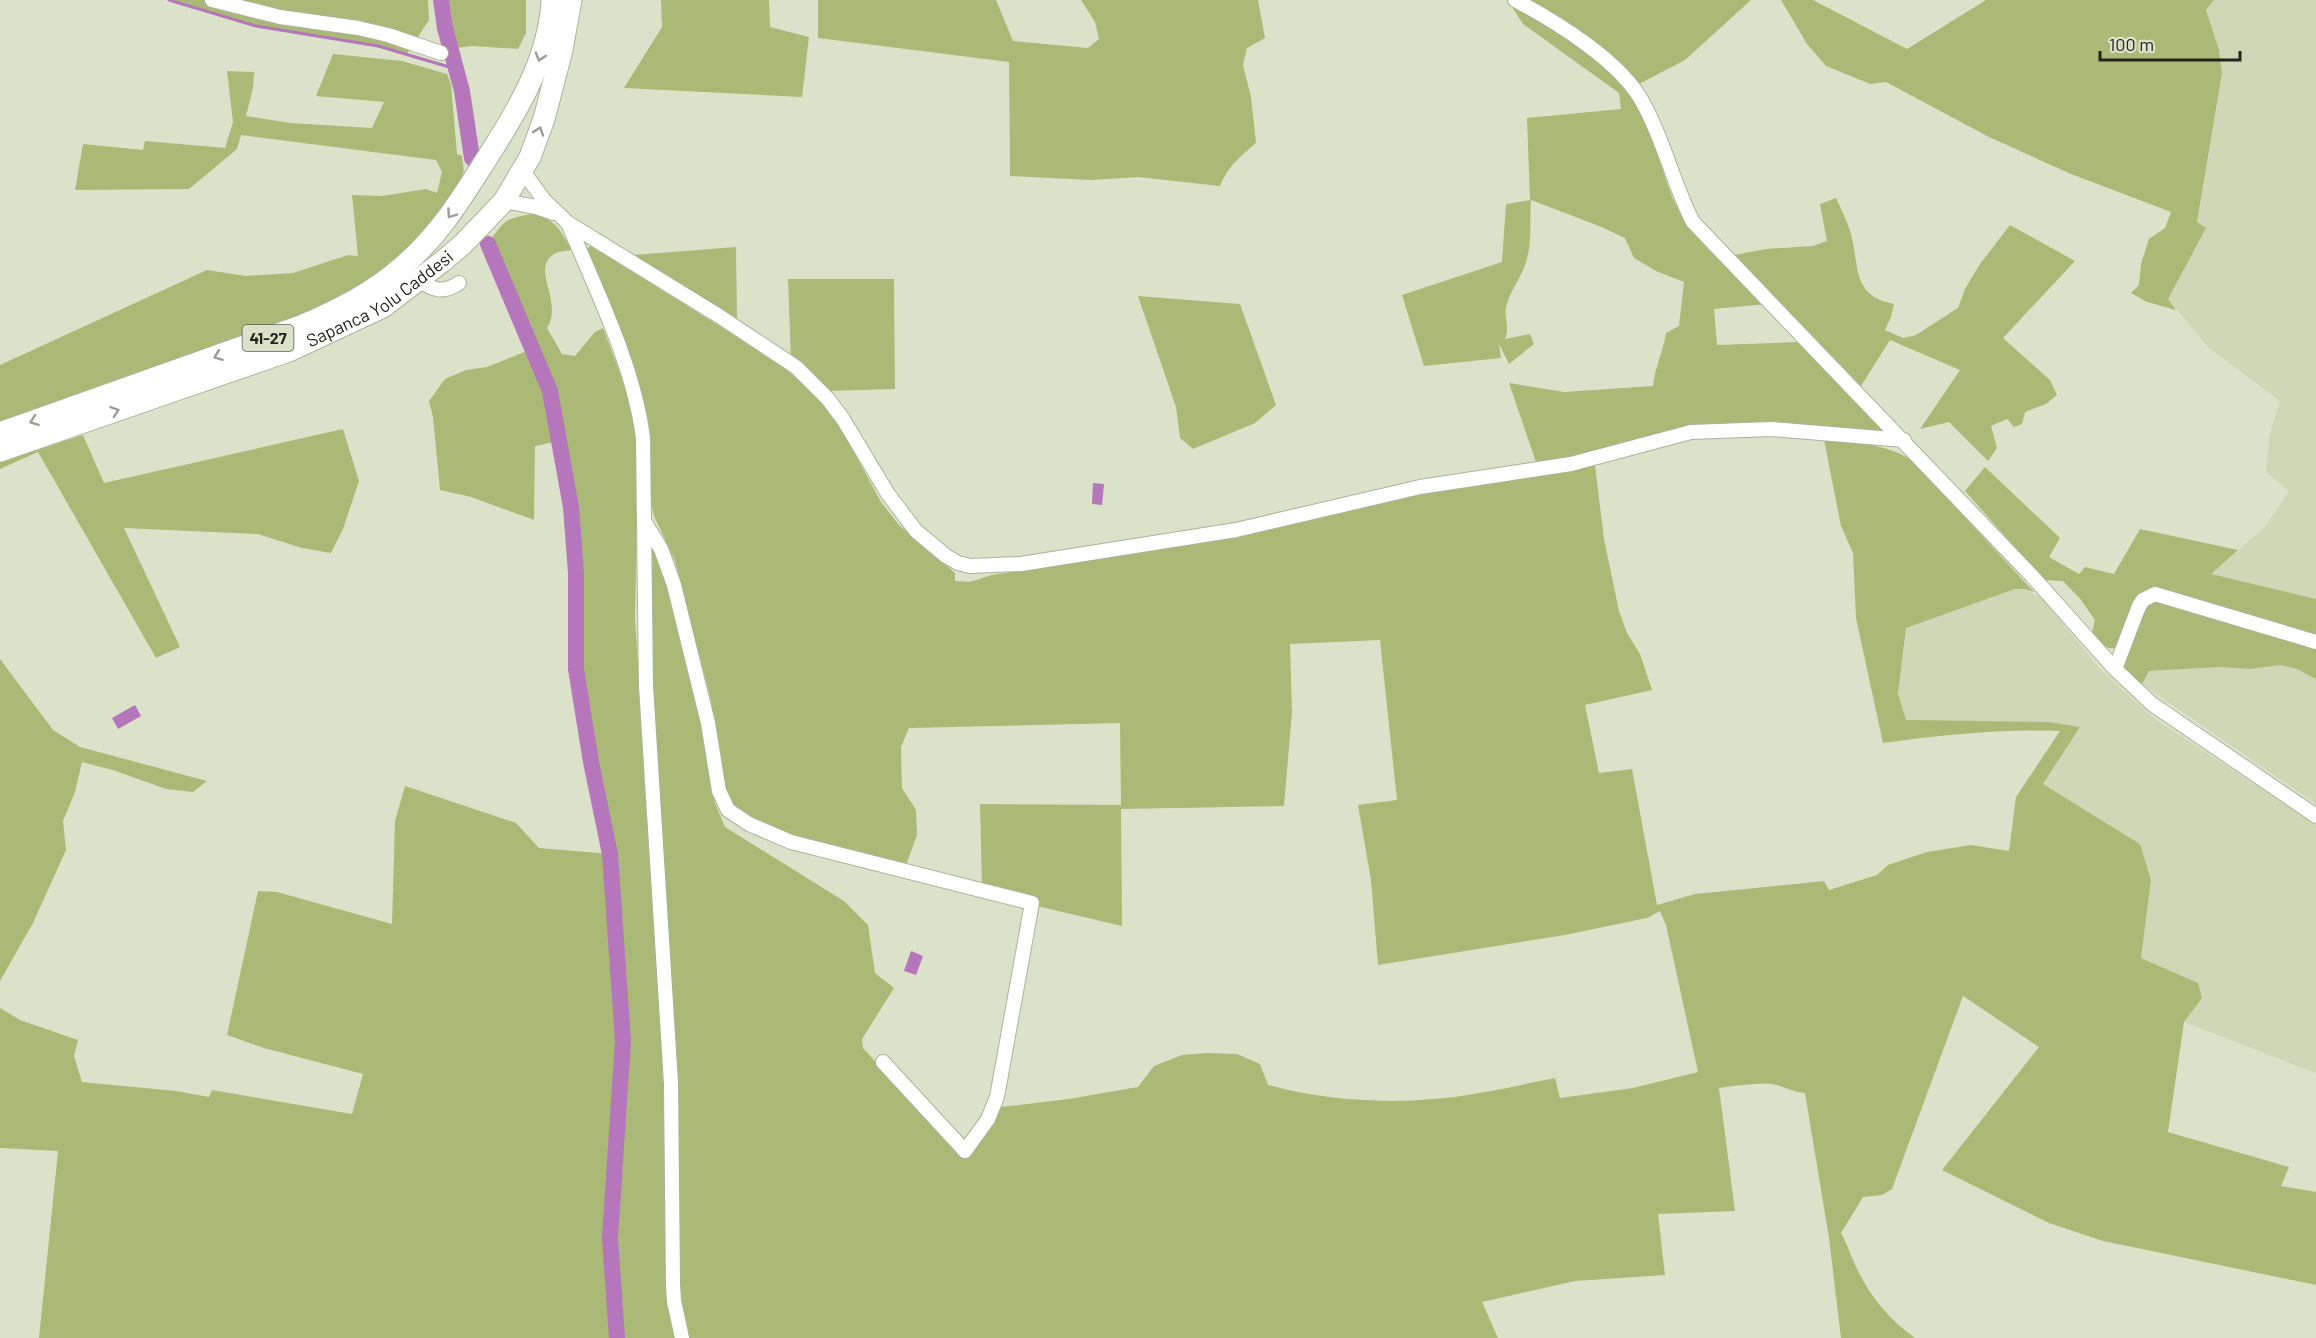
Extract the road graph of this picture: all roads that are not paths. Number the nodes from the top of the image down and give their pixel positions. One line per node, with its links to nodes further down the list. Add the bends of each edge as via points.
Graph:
1 (212, 0): 5 (street, via 280,17 378,33)
2 (552, 0): 6 (highway, Sapanca Yolu Caddesi / 41-27, one-way to 6, via 539,62)
3 (571, 0): 7 (highway, Sapanca Yolu Caddesi, one-way to 3, via 544,119)
4 (1515, 0): 14 (street, via 1560,26 1634,87 1694,222)
5 (441, 53)
6 (492, 150): 7 (highway, via 508,156); 8 (highway, Sapanca Yolu Caddesi / 41-27)
7 (522, 170): 9 (highway, Sapanca Yolu Caddesi); 10 (street)
8 (473, 181): 9 (highway, via 488,195); 13 (highway, Sapanca Yolu Caddesi / 41-27, one-way to 13, via 425,246 344,308)
9 (504, 201): 10 (street, via 536,207); 11 (highway, Sapanca Yolu Caddesi, via 463,244)
10 (563, 219): 14 (street, via 796,368 843,419 888,494 916,531 946,556 970,566 1021,564 1236,530 1420,487 1571,464 1691,432 1772,429); 16 (street, via 612,329 636,402 643,438)
11 (418, 280): 12 (street, via 440,291); 15 (highway, Sapanca Yolu Caddesi / 41-27, one-way to 11, via 289,351 383,307)
12 (459, 284)
13 (0, 433)
14 (1904, 440): 18 (street)
15 (0, 451)
16 (644, 521): 20 (street, via 672,578 708,723 719,791 728,810 791,842 1032,903 997,1097 988,1119 965,1151); 21 (street, via 646,686 671,1083 673,1285)
17 (2316, 642): 18 (street, via 2154,594 2139,606)
18 (2115, 669): 19 (street, via 2152,704)
19 (2316, 816)
20 (883, 1062)
21 (682, 1338)

